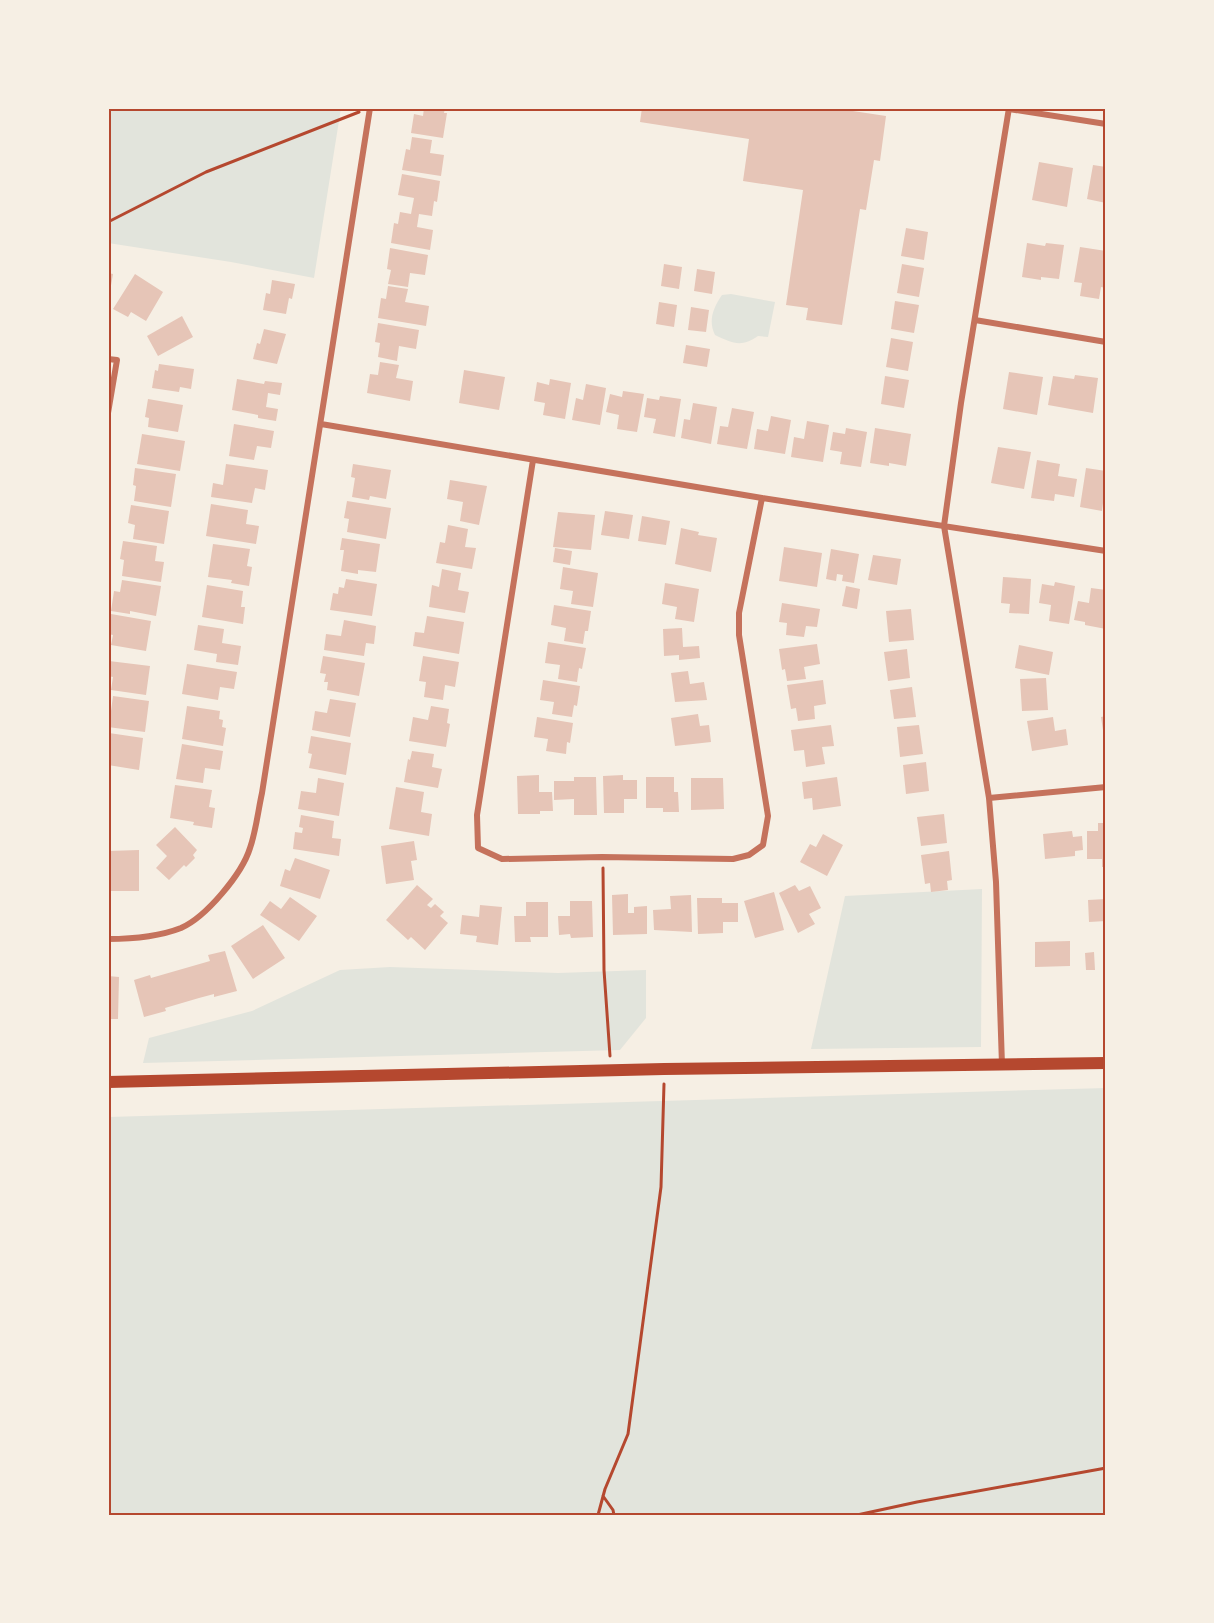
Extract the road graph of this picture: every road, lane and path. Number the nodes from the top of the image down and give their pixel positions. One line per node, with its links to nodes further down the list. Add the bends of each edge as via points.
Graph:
1 (370, 108): 4 (path, via 206,172); 9 (street)
2 (1009, 108): 3 (street); 5 (street)
3 (1106, 124)
4 (108, 222)
5 (975, 320): 6 (street); 12 (street)
6 (1106, 342)
7 (108, 359): 8 (street, via 117,360)
8 (108, 413)
9 (321, 424): 10 (street); 17 (street, via 250,849 233,881 207,909 182,927 138,939)
10 (533, 460): 11 (street); 16 (street, via 477,815 478,848 502,859)
11 (762, 498): 12 (street); 16 (street, via 739,613 739,636 768,816 763,845 749,855 733,859)
12 (944, 526): 13 (street); 15 (street)
13 (1106, 551)
14 (1106, 787): 15 (street)
15 (989, 798): 19 (street)
16 (602, 857): 21 (path)
17 (108, 939)
18 (1106, 1063): 19 (main road)
19 (1002, 1065): 20 (main road)
20 (664, 1069): 21 (main road); 24 (path, via 661,1187 628,1434)
21 (610, 1070): 22 (main road)
22 (108, 1082)
23 (1106, 1468): 27 (path)
24 (603, 1496): 25 (path); 26 (path)
25 (598, 1515)
26 (614, 1515)
27 (856, 1515)

